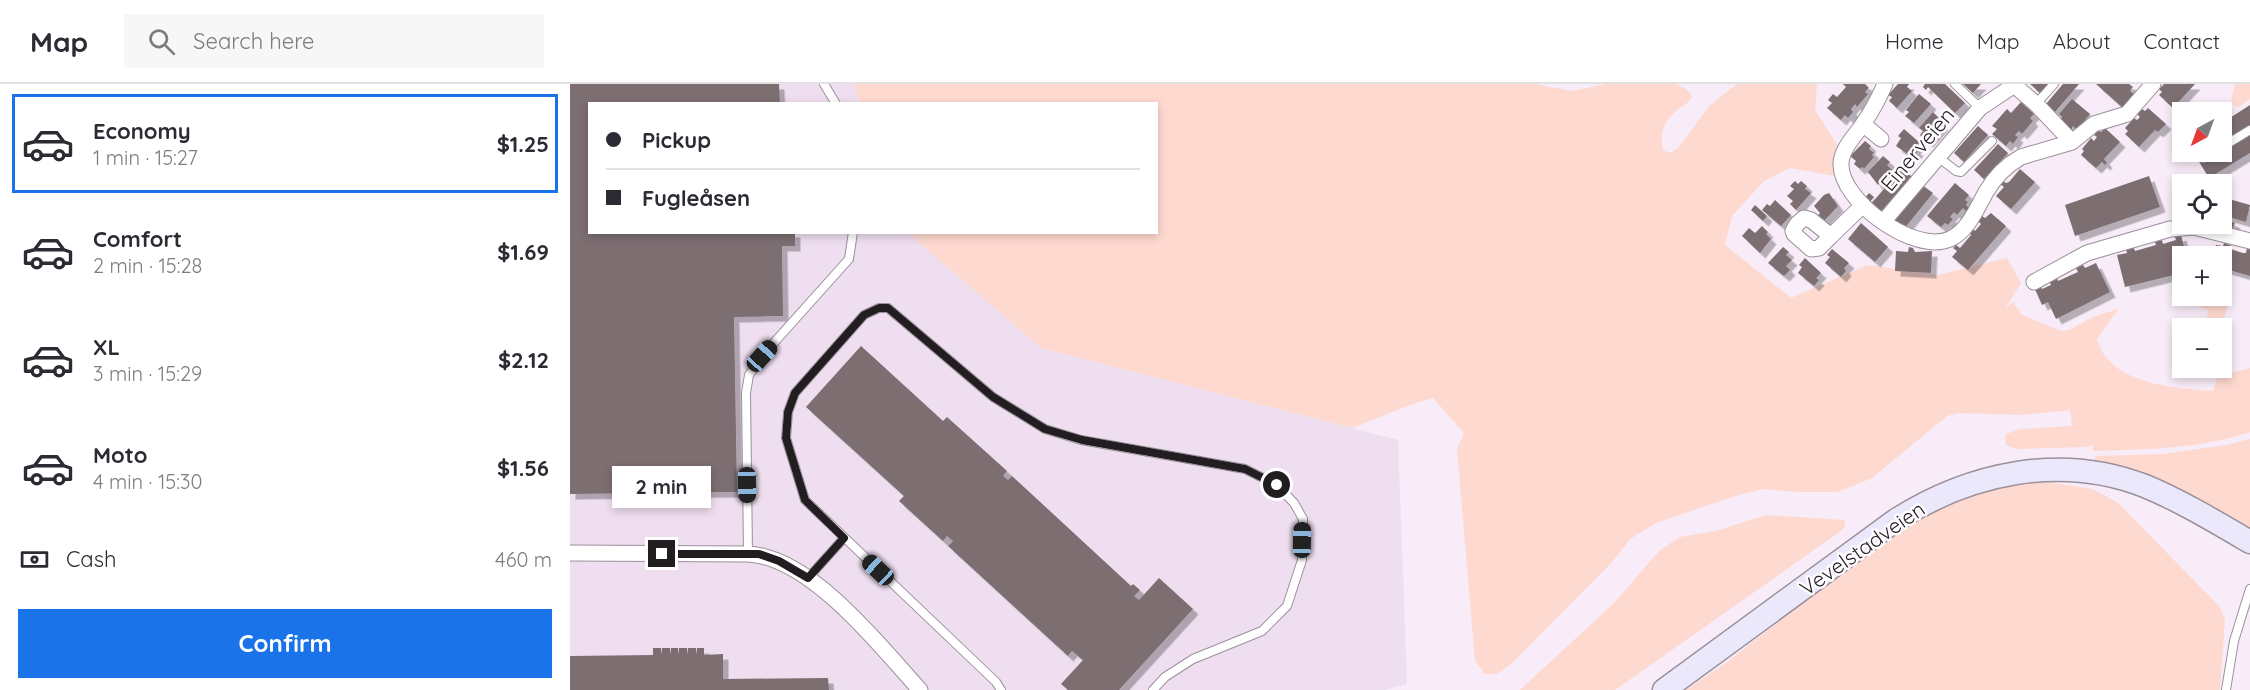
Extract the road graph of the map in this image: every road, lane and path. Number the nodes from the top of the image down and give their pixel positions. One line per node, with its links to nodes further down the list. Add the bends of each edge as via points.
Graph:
1 (824, 84): 7 (lane)
2 (1886, 84): 10 (street, Einerveien)
3 (1954, 84): 9 (lane)
4 (2054, 84): 8 (lane)
5 (2015, 85): 8 (street, Einerveien); 9 (street, Einerveien)
6 (2150, 85): 15 (street, Einerveien, via 2127,114 2094,124)
7 (835, 102)
8 (2036, 105): 15 (street, Einerveien)
9 (1980, 108): 16 (street, Einerveien)
10 (1863, 124): 12 (street, Einerveien); 17 (street, Einerveien, via 1841,161 1850,188)
11 (2250, 130): 14 (lane)
12 (1881, 140)
13 (1992, 141): 16 (lane, via 1961,172)
14 (2232, 141)
15 (2072, 142): 18 (street, Einerveien, via 2014,160 1996,177 1962,230 1950,239 1926,242 1910,238)
16 (1938, 157): 18 (street, Einerveien)
17 (1863, 205): 18 (street, Einerveien); 20 (street, Einerveien)
18 (1883, 222)
19 (853, 234): 26 (lane, via 849,259 749,375)
20 (1830, 236)
21 (2249, 240): 22 (street, via 2194,226 2170,229 2088,252)
22 (2034, 282)
23 (844, 538): 27 (lane); 30 (lane); 31 (lane, via 805,500 786,438 788,412 795,393 864,315 879,308 888,308 993,397 1045,429 1082,440 1245,469 1277,485 1303,519 1302,560 1287,606 1262,631 1193,659)
24 (2250, 542): 32 (main road, Vevelstadveien, via 2167,496 2126,479 2056,470 1986,479 1934,498 1896,520)
25 (570, 554): 26 (street)
26 (748, 554): 27 (street, via 779,561)
27 (808, 578): 29 (street)
28 (2250, 590): 33 (lane, via 2234,640)
29 (921, 690)
30 (1001, 690)
31 (1153, 690)
32 (1664, 690)
33 (2226, 690)

